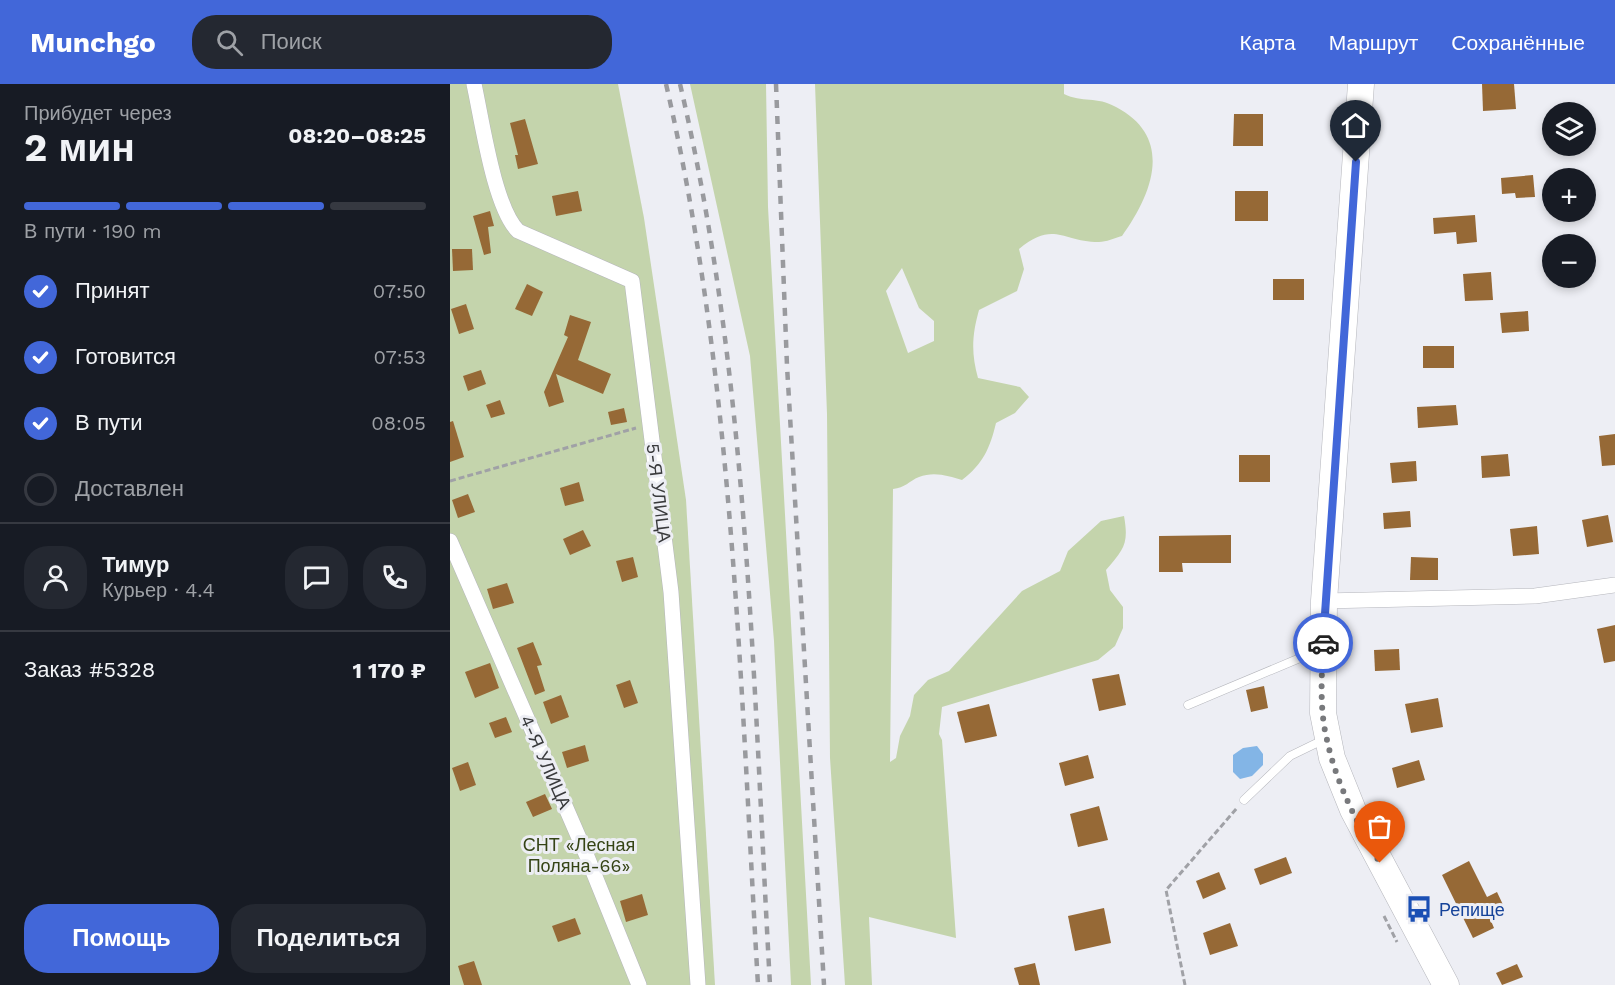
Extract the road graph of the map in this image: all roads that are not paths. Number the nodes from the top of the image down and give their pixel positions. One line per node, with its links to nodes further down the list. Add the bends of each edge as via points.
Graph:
1 (474, 84): 11 (street, 5-Я УЛИЦА, via 509,222 518,231 632,281 671,592)
2 (1361, 84): 5 (main road)
3 (450, 541): 10 (street, 4-Я УЛИЦА)
4 (1615, 585): 5 (street, via 1535,596)
5 (1324, 601): 6 (main road)
6 (1323, 649): 7 (lane); 8 (main road, via 1321,685)
7 (1188, 705)
8 (1326, 738): 9 (lane, via 1290,756); 12 (main road, via 1340,781 1370,847)
9 (1244, 800)
10 (639, 985)
11 (698, 985)
12 (1446, 985)

